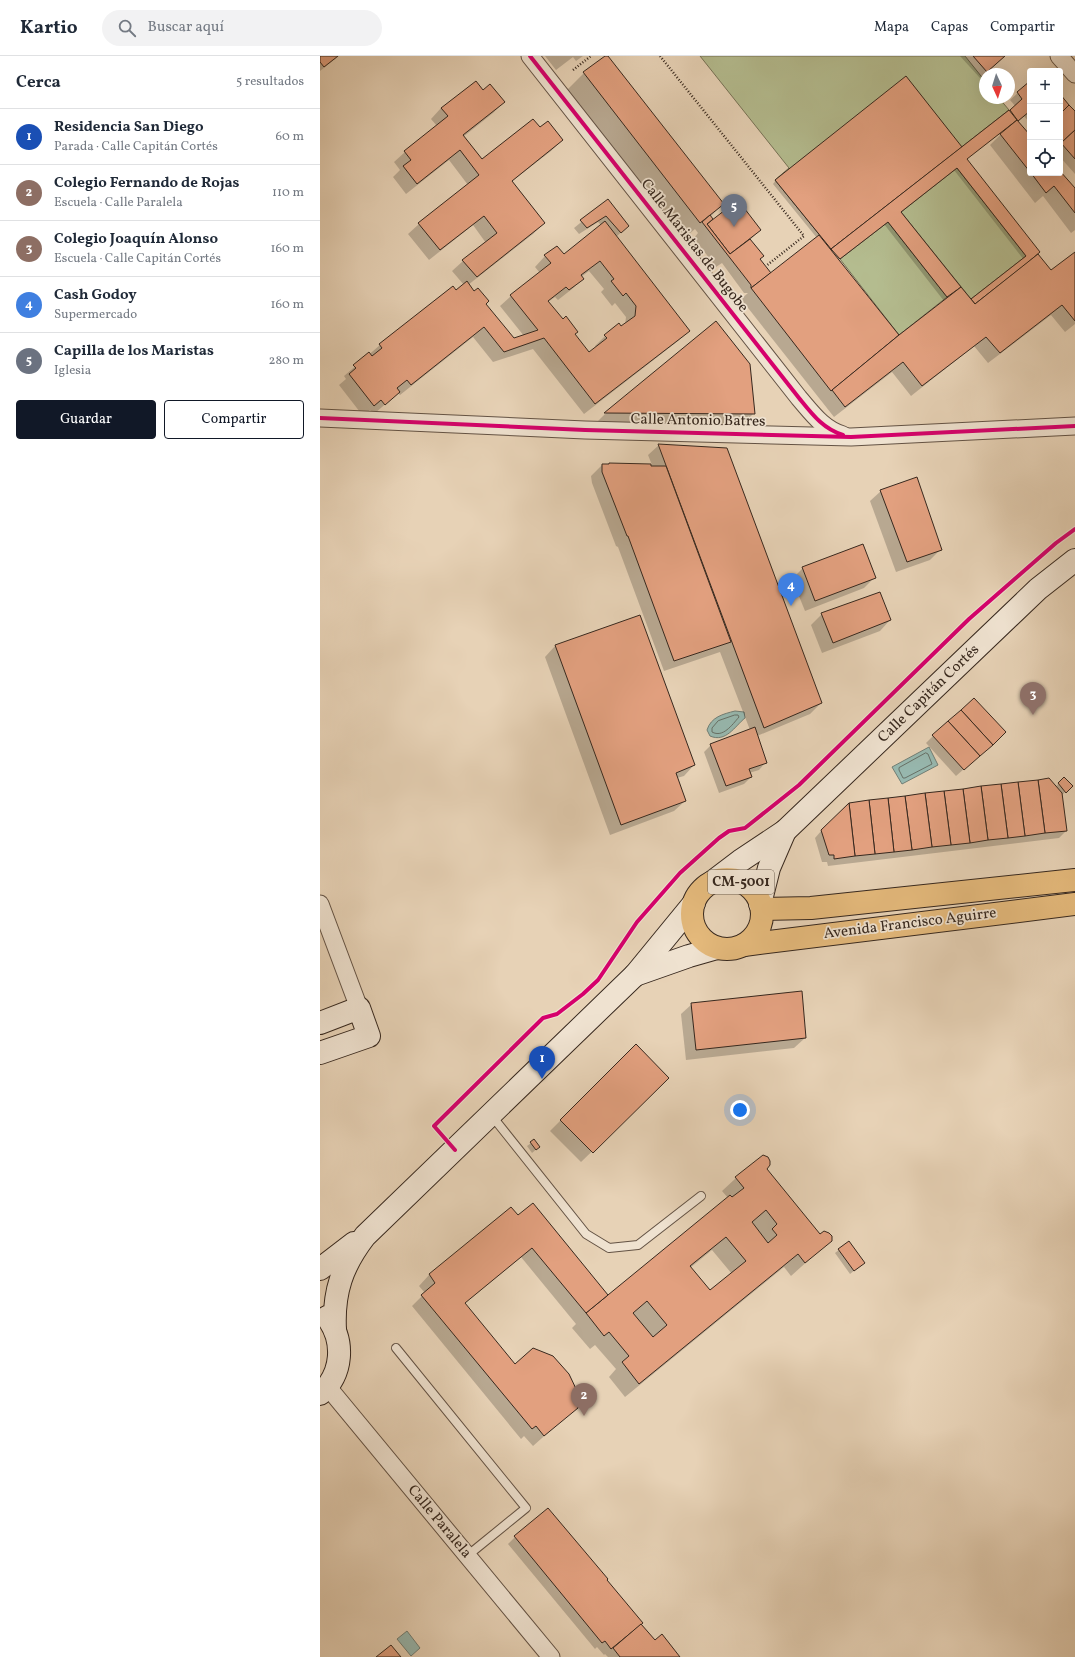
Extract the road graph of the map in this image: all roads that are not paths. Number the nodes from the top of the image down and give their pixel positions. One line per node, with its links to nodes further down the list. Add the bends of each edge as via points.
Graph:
1 (530, 56): 6 (street, Calle Maristas de Bugobe, via 819,423)
2 (1059, 56): 3 (street)
3 (1075, 74)
4 (320, 418): 6 (street, Calle Antonio Batres, via 585,430)
5 (1075, 426): 6 (street, Calle Antonio Batres)
6 (851, 437)
7 (1075, 560): 8 (main road, Calle Capitán Cortés / CM-5001, via 1038,589)
8 (785, 831): 10 (main road, Calle Capitán Cortés / CM-5001); 14 (main road, Calle Capitán Cortés / CM-5001, via 769,868)
9 (1075, 880): 14 (main road, Avenida Francisco Aguirre, via 811,908)
10 (711, 883): 11 (main road, Calle Capitán Cortés / CM-5001, via 702,890); 14 (main road, CM-5001, via 727,879 743,883 755,893)
11 (694, 903): 16 (main road, CM-5001, via 692,919 696,931 706,943); 17 (main road, Calle Capitán Cortés / CM-5001)
12 (320, 904): 18 (street)
13 (1075, 904): 15 (main road, Avenida Francisco Aguirre)
14 (761, 906): 15 (main road, Calle Capitán Cortés / CM-5001, via 762,919 758,929 753,938)
15 (744, 945): 16 (main road, Calle Capitán Cortés / CM-5001, via 731,949)
16 (717, 948): 17 (main road, Calle Capitán Cortés / CM-5001)
17 (635, 975): 21 (main road, Calle Capitán Cortés / CM-5001)
18 (359, 1008): 19 (main road); 20 (main road, via 369,1036)
19 (320, 1022)
20 (320, 1053)
21 (491, 1115): 22 (lane, via 586,1234 609,1248 638,1245); 23 (main road, Calle Capitán Cortés / CM-5001)
22 (701, 1196)
23 (380, 1222): 24 (main road, Calle Capitán Cortés / CM-5001); 26 (main road, Calle Capitán Cortés / CM-5001, via 353,1251 344,1269 335,1302)
24 (320, 1269)
25 (320, 1310): 26 (main road, Calle Capitán Cortés / CM-5001)
26 (335, 1330): 28 (main road, Calle Capitán Cortés / CM-5001, via 339,1344 339,1359 335,1374)
27 (396, 1348): 29 (lane, via 526,1508)
28 (324, 1390): 29 (street, Calle Paralela)
29 (467, 1556): 30 (street, Calle Paralela)
30 (551, 1657)

